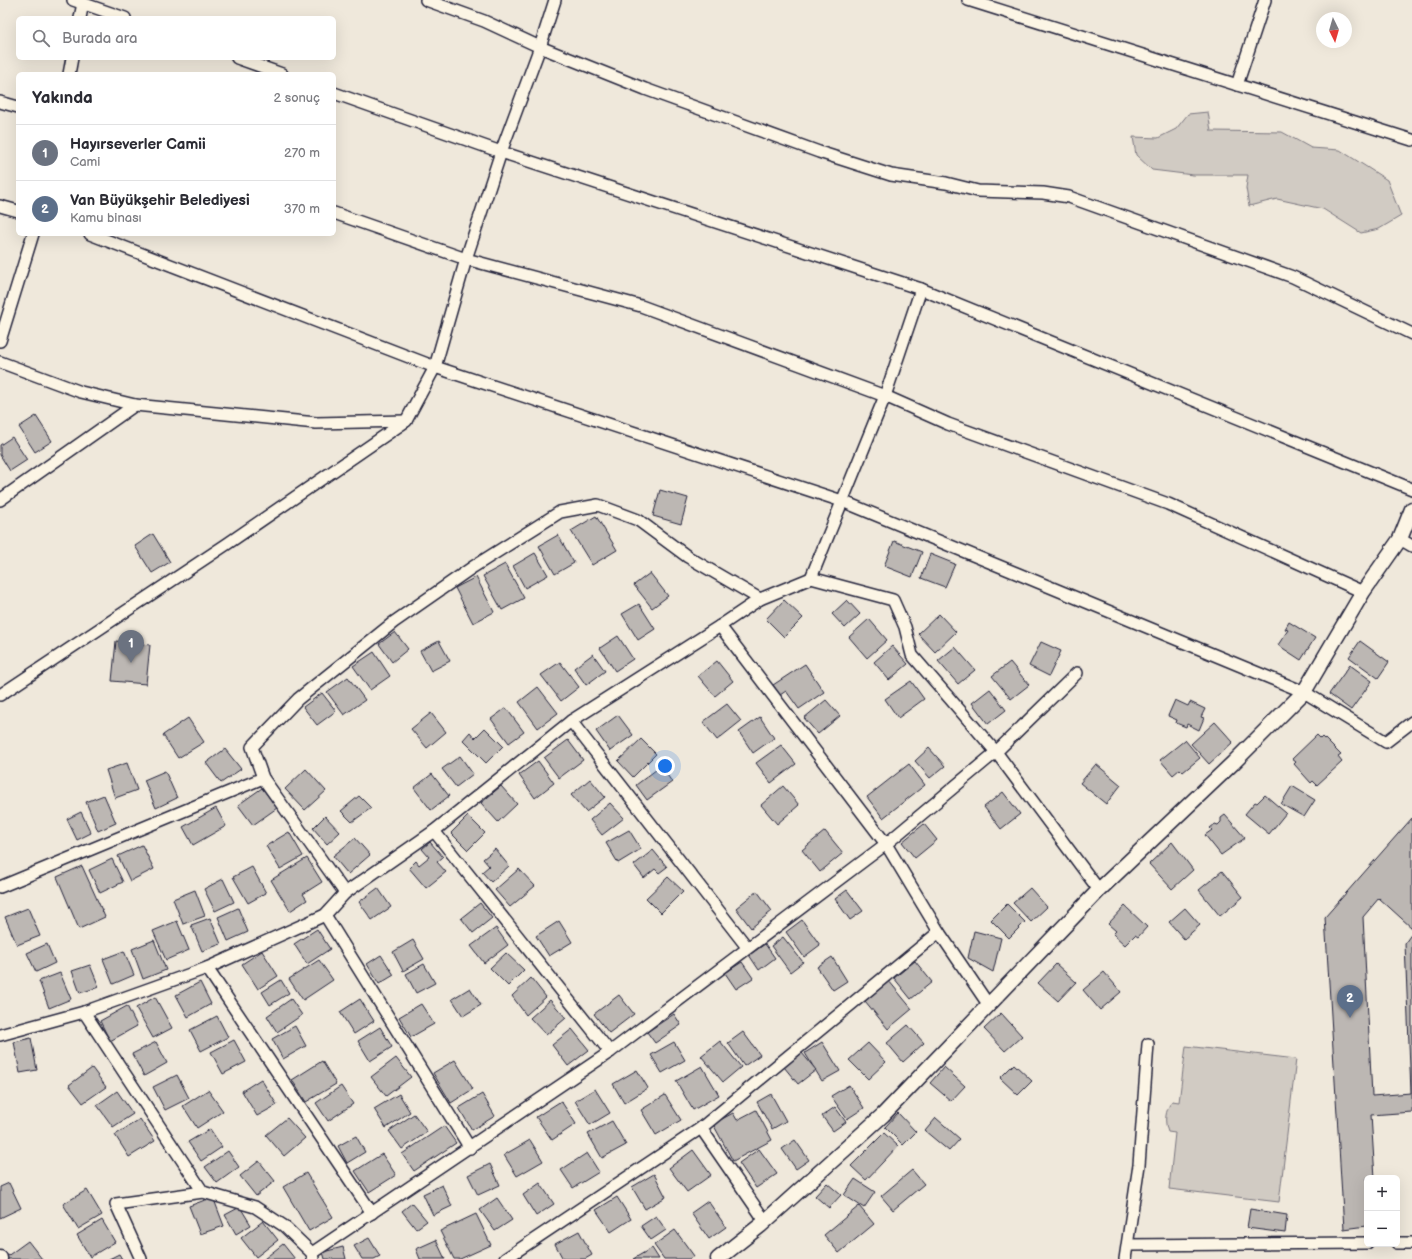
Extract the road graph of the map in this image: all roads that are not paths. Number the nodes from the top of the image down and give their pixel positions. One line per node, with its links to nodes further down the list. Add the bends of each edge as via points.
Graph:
1 (426, 0): 8 (street, via 484,21)
2 (555, 0): 8 (street)
3 (968, 0): 13 (street)
4 (1265, 0): 13 (street)
5 (78, 2): 6 (street); 7 (street)
6 (80, 16)
7 (119, 16)
8 (540, 47): 18 (street); 26 (street, via 645,89 819,152 892,175 946,183 978,191 1043,193 1070,197 1293,277)
9 (72, 60): 11 (street)
10 (243, 60): 12 (street)
11 (69, 72)
12 (276, 72)
13 (1237, 85): 17 (street)
14 (336, 94): 18 (street)
15 (0, 102): 16 (street)
16 (16, 107)
17 (1412, 140)
18 (501, 152): 24 (street); 25 (street)
19 (0, 206): 20 (street)
20 (16, 210)
21 (336, 214): 24 (street)
22 (32, 236): 27 (street)
23 (95, 236): 29 (street)
24 (466, 259): 29 (street); 30 (street, via 641,306)
25 (921, 289): 30 (street); 33 (street)
26 (1412, 334)
27 (0, 341)
28 (0, 362): 31 (street, via 81,392)
29 (435, 367): 32 (street); 35 (street)
30 (885, 396): 35 (street); 40 (street, via 948,424 1168,504)
31 (135, 405): 32 (street, via 316,422); 34 (street)
32 (406, 421): 45 (street)
33 (1412, 489)
34 (0, 500)
35 (842, 501): 39 (street); 44 (street)
36 (1412, 509): 37 (street)
37 (1400, 538): 38 (street); 40 (street)
38 (1412, 546)
39 (811, 578): 41 (street); 48 (street, via 892,600 905,627 912,655)
40 (1363, 592): 44 (street)
41 (760, 599): 42 (street); 49 (street, via 688,557 638,520 598,504 560,512 473,567 394,622 298,699 252,747)
42 (720, 626): 46 (street); 51 (street)
43 (1077, 673): 48 (street)
44 (1304, 692): 47 (street, via 1386,742); 53 (street)
45 (0, 695)
46 (570, 721): 50 (street); 57 (street)
47 (1412, 722)
48 (996, 752): 51 (street); 53 (street)
49 (263, 778): 52 (street); 54 (street)
50 (434, 831): 54 (street); 63 (street)
51 (886, 844): 56 (street); 57 (street)
52 (0, 887)
53 (1099, 890): 59 (street)
54 (345, 893): 55 (street)
55 (325, 916): 58 (street); 65 (street)
56 (939, 932): 59 (street); 64 (street)
57 (747, 947): 63 (street)
58 (207, 968): 60 (street); 67 (street)
59 (988, 1004): 68 (street, via 883,1115)
60 (84, 1012): 61 (street); 66 (street)
61 (0, 1035)
62 (1148, 1044): 72 (street, via 1139,1165)
63 (610, 1052): 65 (street)
64 (701, 1128): 68 (street); 75 (street)
65 (470, 1148): 67 (street)
66 (203, 1192): 73 (street, via 255,1206 284,1226); 74 (street, via 116,1204)
67 (372, 1213): 73 (street)
68 (765, 1221): 76 (street)
69 (1364, 1243): 72 (street)
70 (1400, 1243): 71 (street)
71 (1412, 1243)
72 (1128, 1245): 77 (street)
73 (313, 1256)
74 (141, 1259)
75 (505, 1259)
76 (718, 1259)
77 (1125, 1259)

